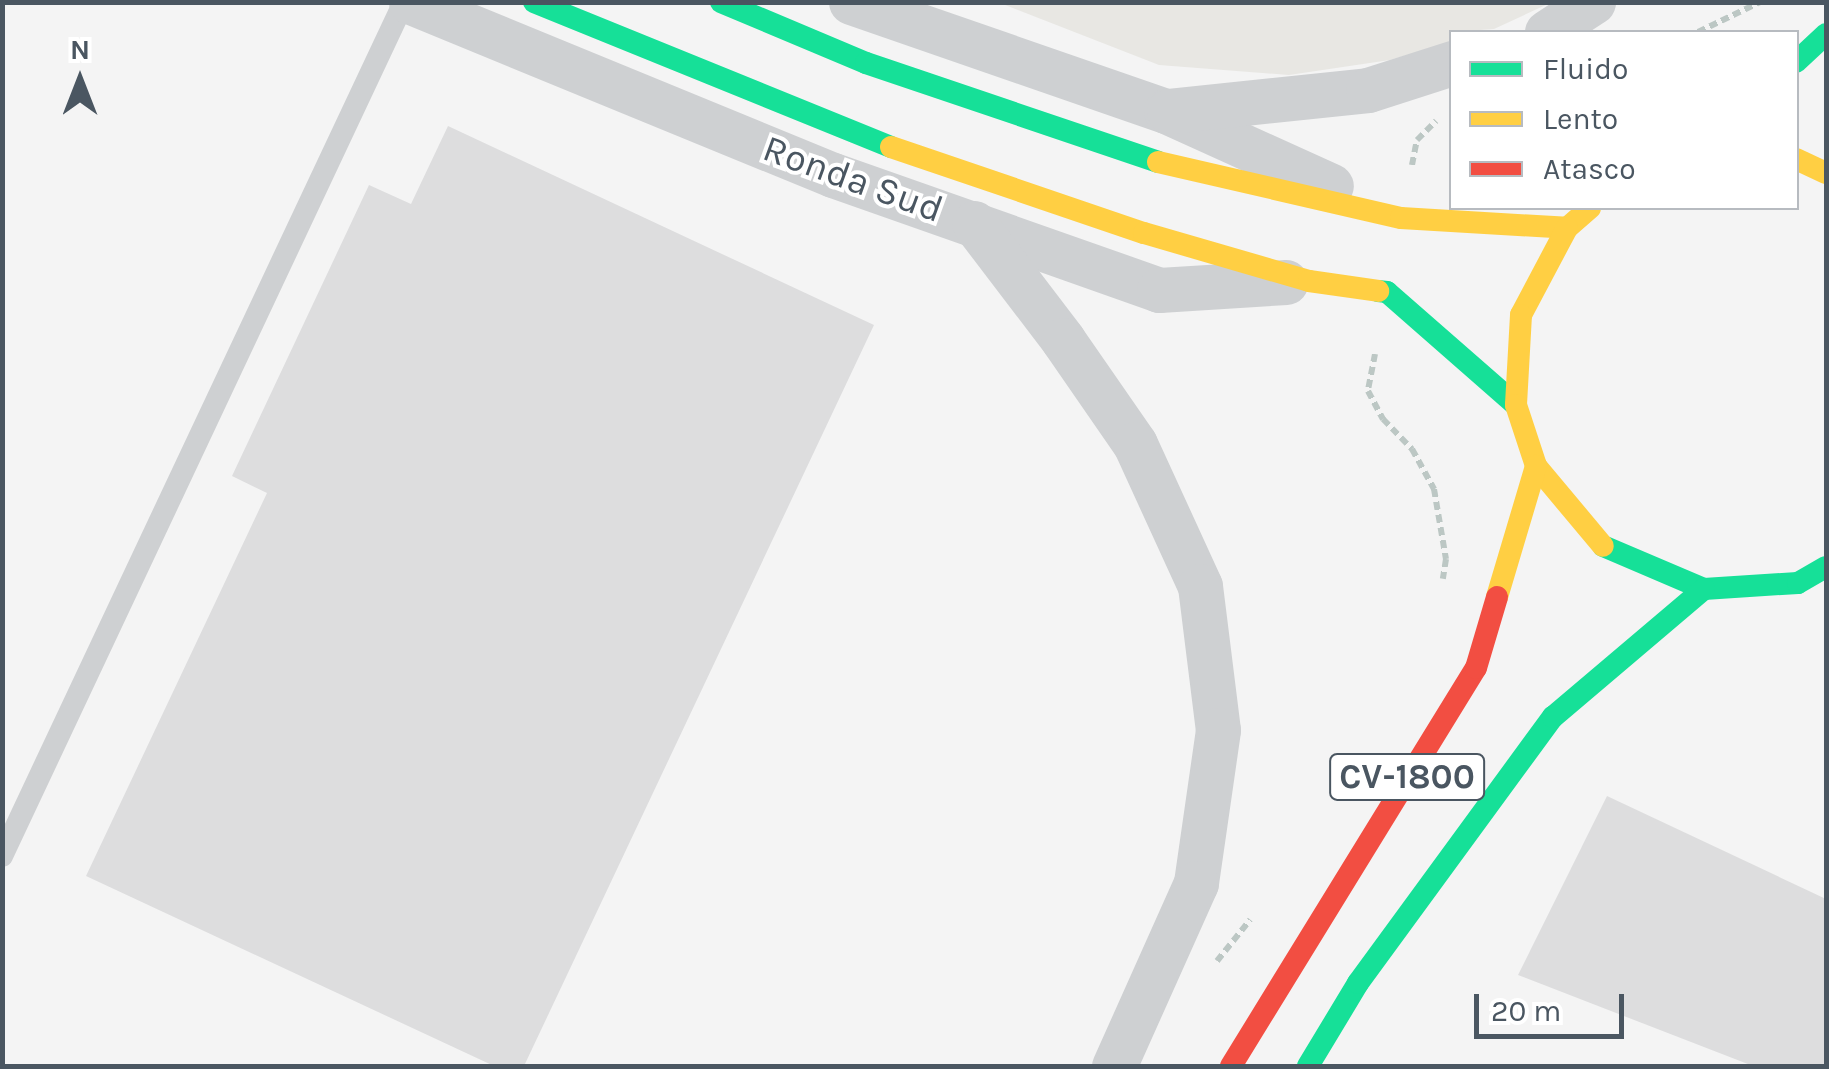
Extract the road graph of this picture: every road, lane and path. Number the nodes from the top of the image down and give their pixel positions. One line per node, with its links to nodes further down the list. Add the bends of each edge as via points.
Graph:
1 (408, 2): 18 (street, Ronda Sud, via 833,175); 27 (lane)
2 (534, 2): 20 (main road, Ronda Sud, via 843,130 1144,234)
3 (721, 2): 17 (main road, via 866,63 1157,162)
4 (851, 2): 13 (street)
5 (1593, 2): 7 (street)
6 (1760, 2): 8 (path)
7 (1550, 30)
8 (1702, 30)
9 (1826, 34): 10 (main road)
10 (1799, 59)
11 (1449, 64): 13 (street, via 1368,90)
12 (1448, 108): 17 (path, via 1417,140)
13 (1166, 111): 17 (street)
14 (1799, 160): 15 (main road)
15 (1826, 173)
16 (1588, 210): 19 (main road)
17 (1401, 218): 19 (main road)
18 (974, 224): 20 (street, Ronda Sud, via 1159,290); 31 (street, via 1136,444 1200,586 1218,730 1196,884)
19 (1567, 228): 22 (main road, via 1521,316)
20 (1309, 281): 21 (main road, Ronda Sud)
21 (1387, 292): 22 (main road); 26 (path, via 1368,391 1434,490 1446,559)
22 (1516, 405): 23 (main road)
23 (1536, 466): 25 (main road, via 1600,545); 29 (main road, CV-1800, via 1476,668)
24 (1817, 583): 25 (main road)
25 (1704, 589): 34 (main road, CV-1800, via 1553,717 1358,983)
26 (1442, 595)
27 (2, 856)
28 (1260, 908): 30 (path)
29 (1307, 936): 32 (lane); 33 (main road, CV-1800)
30 (1210, 970)
31 (1114, 1066)
32 (1218, 1066)
33 (1231, 1066)
34 (1308, 1066)

